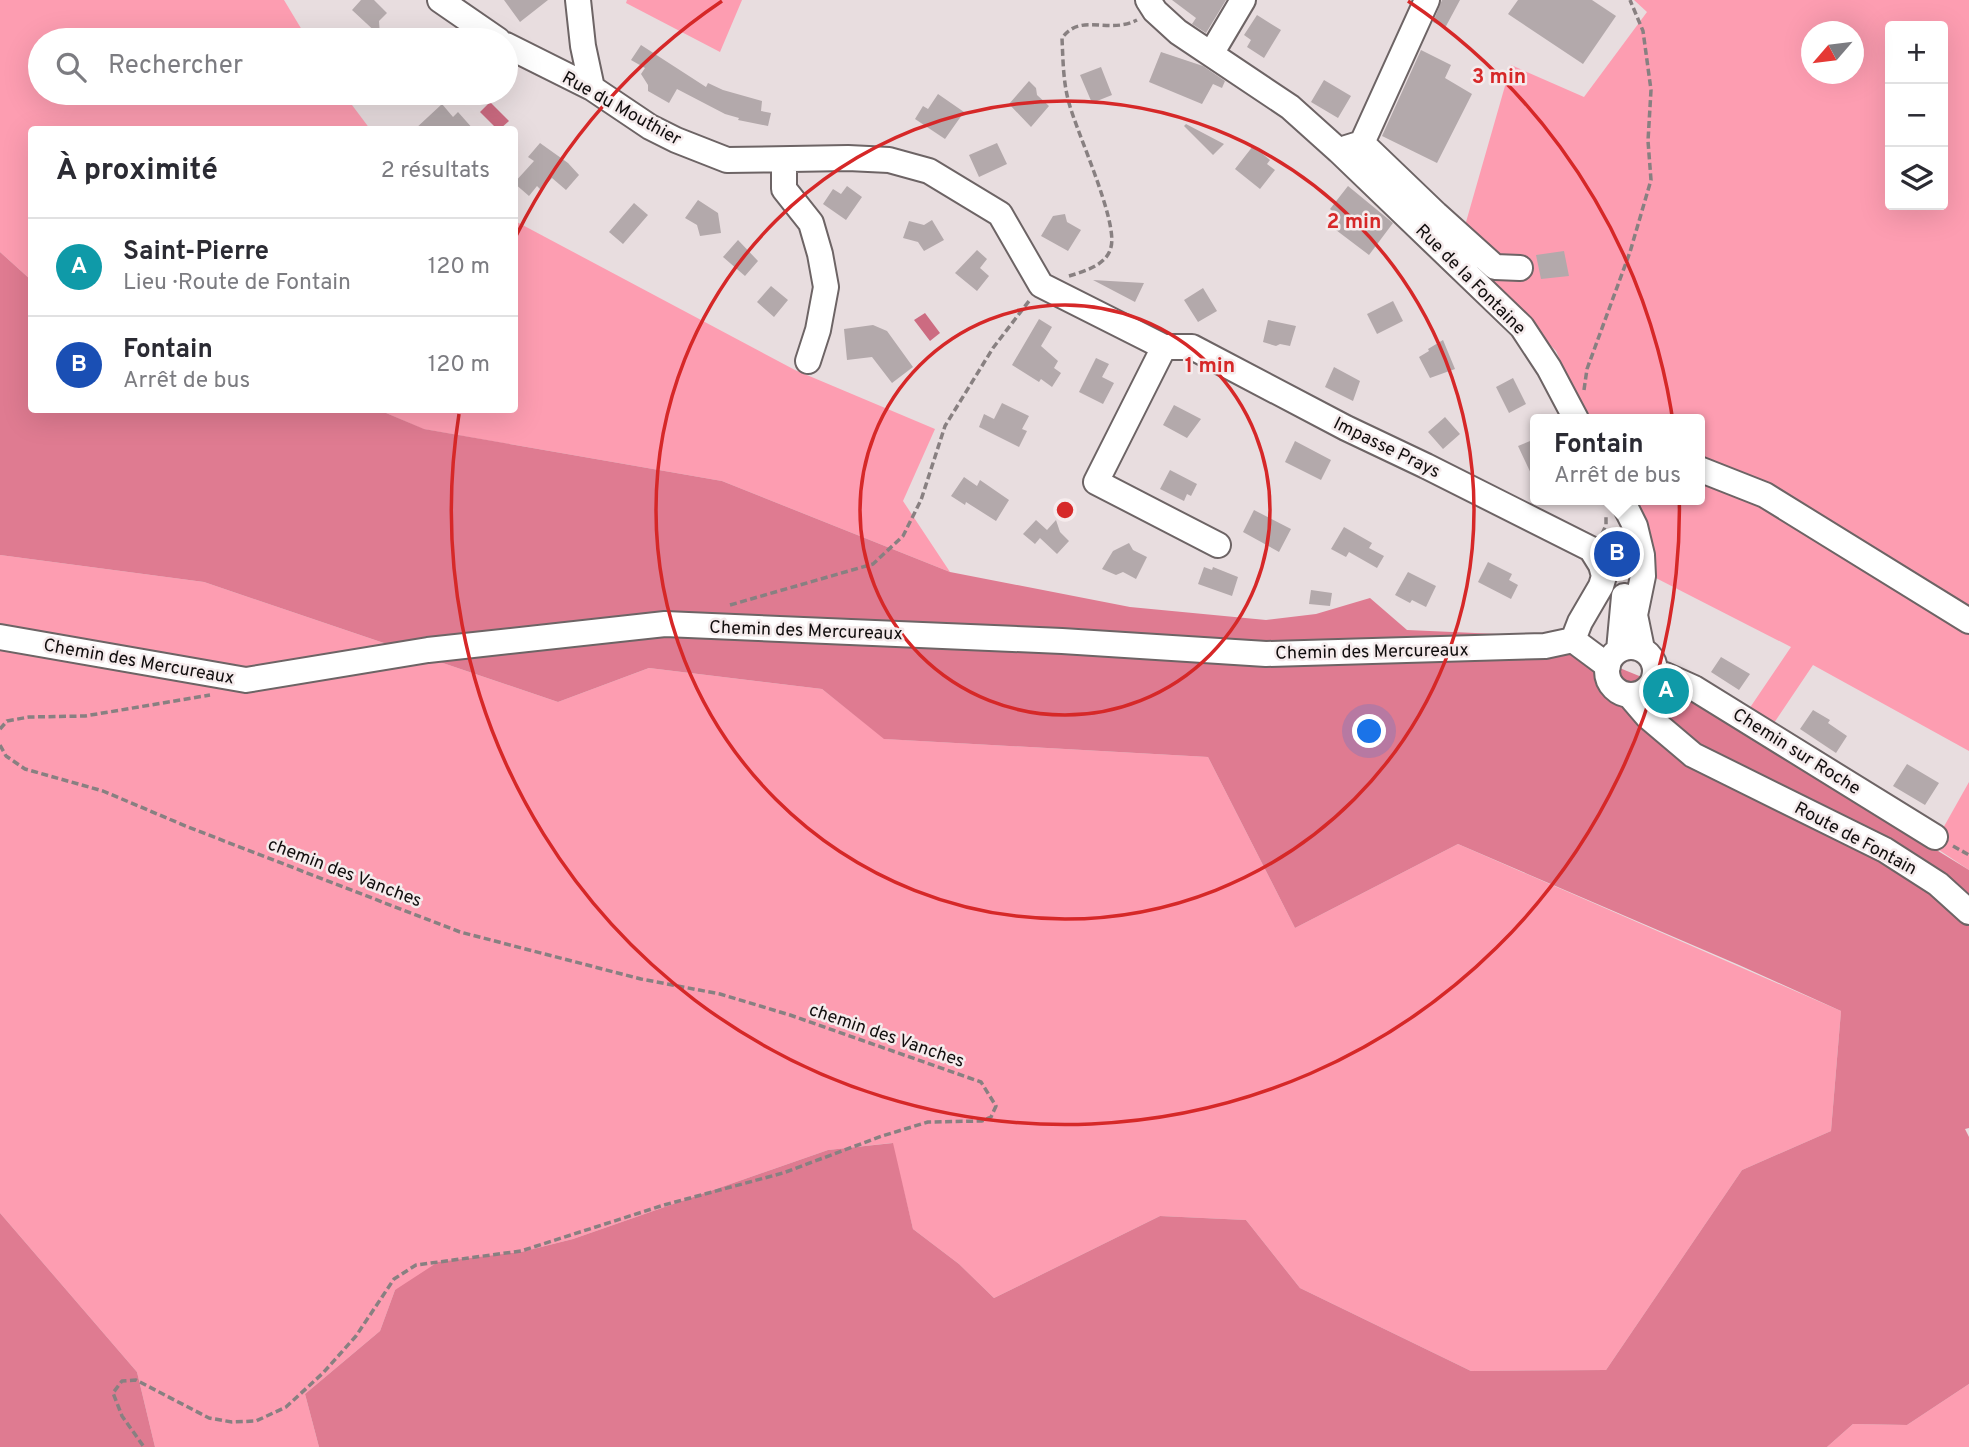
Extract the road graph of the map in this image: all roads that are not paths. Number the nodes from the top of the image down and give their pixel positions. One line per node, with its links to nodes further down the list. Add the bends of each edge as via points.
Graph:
1 (440, 0): 6 (street)
2 (578, 0): 9 (street)
3 (1243, 0): 8 (street)
4 (1427, 0): 10 (street)
5 (1151, 5): 8 (street, Rue de la Fontaine, via 1178,32)
6 (481, 28)
7 (518, 51): 9 (street, Rue du Mouthier)
8 (1211, 54): 10 (street, Rue de la Fontaine)
9 (592, 88): 11 (street, Rue du Mouthier, via 650,127 727,160)
10 (1351, 147): 12 (street, via 1495,267); 16 (street, Rue de la Fontaine, via 1522,327)
11 (784, 160): 13 (street, Rue du Mouthier, via 888,160 929,171 1000,214); 15 (street, via 784,189 811,223 826,287)
12 (1520, 268)
13 (1041, 285): 14 (street, Impasse Prays)
14 (1164, 347): 19 (street, via 1096,482); 22 (street, Impasse Prays, via 1192,347 1599,554 1604,576 1601,586)
15 (808, 361)
16 (1573, 414)
17 (1705, 471): 20 (street, via 1765,495)
18 (1613, 505): 23 (street, via 1635,526 1642,555 1643,576)
19 (1218, 545)
20 (1969, 621)
21 (0, 637): 22 (street, Chemin des Mercureaux, via 246,680 428,650 665,624 1266,654 1545,646)
22 (1573, 639): 23 (street)
23 (1623, 655): 24 (street, via 1653,661); 24 (street, via 1610,682 1615,688)
24 (1644, 686): 25 (street, Chemin sur Roche, via 1665,675 1694,688); 26 (street, Route de Fontain, via 1662,711 1735,776 1885,850 1938,884)
25 (1935, 837)
26 (1969, 912)

